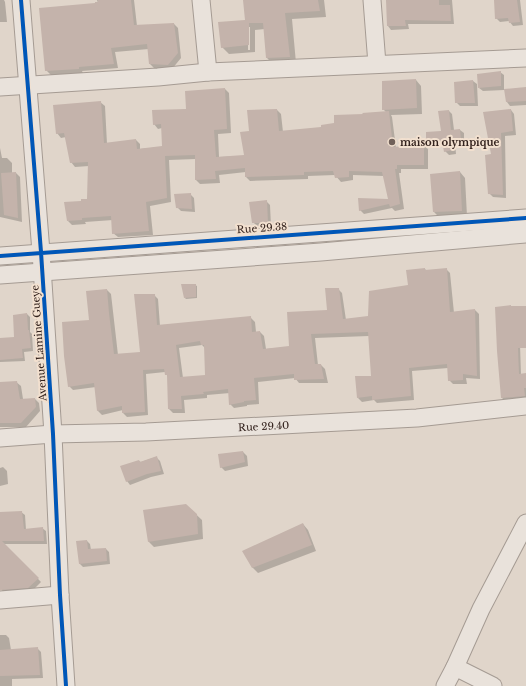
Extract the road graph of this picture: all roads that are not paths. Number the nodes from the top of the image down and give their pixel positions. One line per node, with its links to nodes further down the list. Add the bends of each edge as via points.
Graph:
1 (21, 0): 7 (street, Avenue Lamine Gueye)
2 (201, 0): 6 (street)
3 (372, 0): 5 (street)
4 (526, 58): 5 (street)
5 (377, 64): 6 (street)
6 (208, 72): 7 (street)
7 (28, 85): 8 (street); 11 (street, Avenue Lamine Gueye)
8 (0, 87)
9 (526, 218): 11 (street, Rue 29.38)
10 (526, 234): 13 (street)
11 (42, 252): 12 (street, Rue 29.38); 13 (street, Avenue Lamine Gueye)
12 (0, 256)
13 (43, 272): 14 (street); 16 (street, Avenue Lamine Gueye)
14 (0, 275)
15 (526, 406): 16 (street, Rue 29.40, via 417,418 146,432)
16 (53, 434): 17 (street, Rue 29.40); 19 (street, Avenue Lamine Gueye)
17 (0, 438)
18 (526, 523): 21 (street, via 481,609)
19 (60, 595): 20 (street); 22 (street, Avenue Lamine Gueye)
20 (0, 600)
21 (455, 667): 23 (street); 24 (street)
22 (66, 686)
23 (445, 686)
24 (493, 686)

